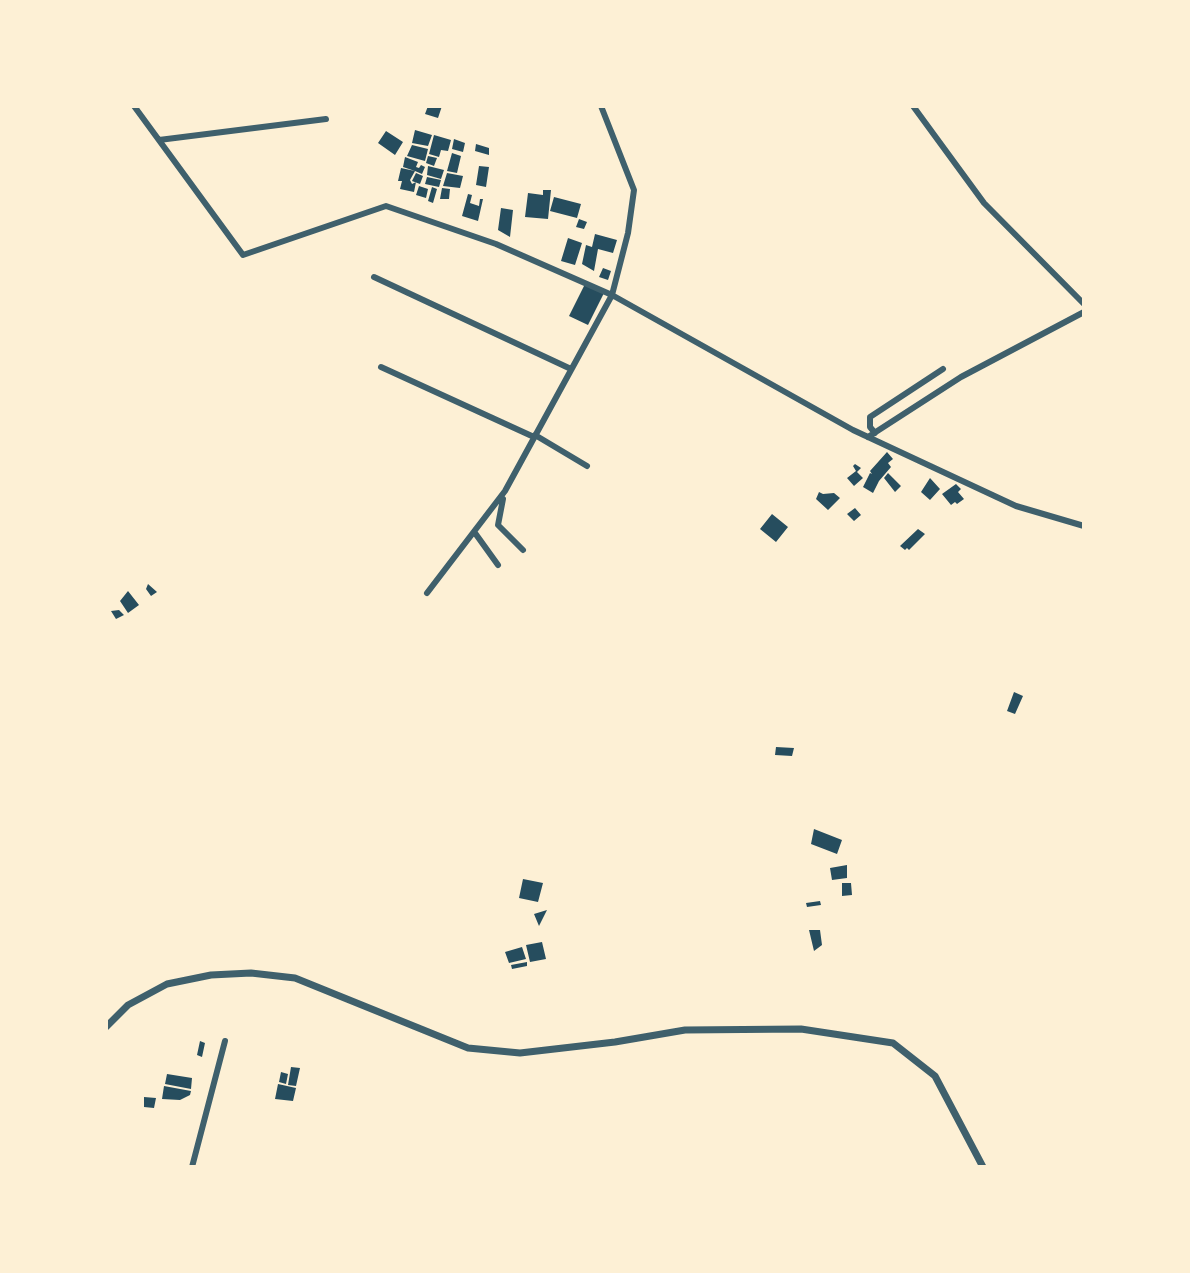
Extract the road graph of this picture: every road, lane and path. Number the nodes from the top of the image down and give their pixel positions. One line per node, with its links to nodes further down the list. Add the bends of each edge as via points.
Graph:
1 (134, 106): 5 (street)
2 (601, 106): 7 (street, via 634,190)
3 (913, 106): 8 (street, via 988,208)
4 (326, 119): 5 (street)
5 (159, 140): 7 (street, via 243,255 386,206 496,244)
6 (374, 277): 11 (street)
7 (612, 295): 11 (street); 13 (street)
8 (1084, 304)
9 (1084, 312): 13 (street, via 961,377)
10 (381, 367): 14 (street)
11 (571, 369): 14 (street)
12 (943, 369): 13 (street, via 870,417)
13 (871, 435): 17 (street, via 1016,506)
14 (535, 436): 15 (street); 16 (street)
15 (587, 466)
16 (505, 491): 18 (street); 19 (street, via 498,525)
17 (1084, 526)
18 (475, 533): 20 (street); 21 (street)
19 (523, 550)
20 (498, 565)
21 (427, 593)
22 (106, 1027): 25 (street, via 128,1005 167,984 251,973 295,978 468,1048 520,1053 685,1030 801,1029 893,1043 935,1076)
23 (225, 1041): 24 (street)
24 (192, 1167)
25 (983, 1167)

